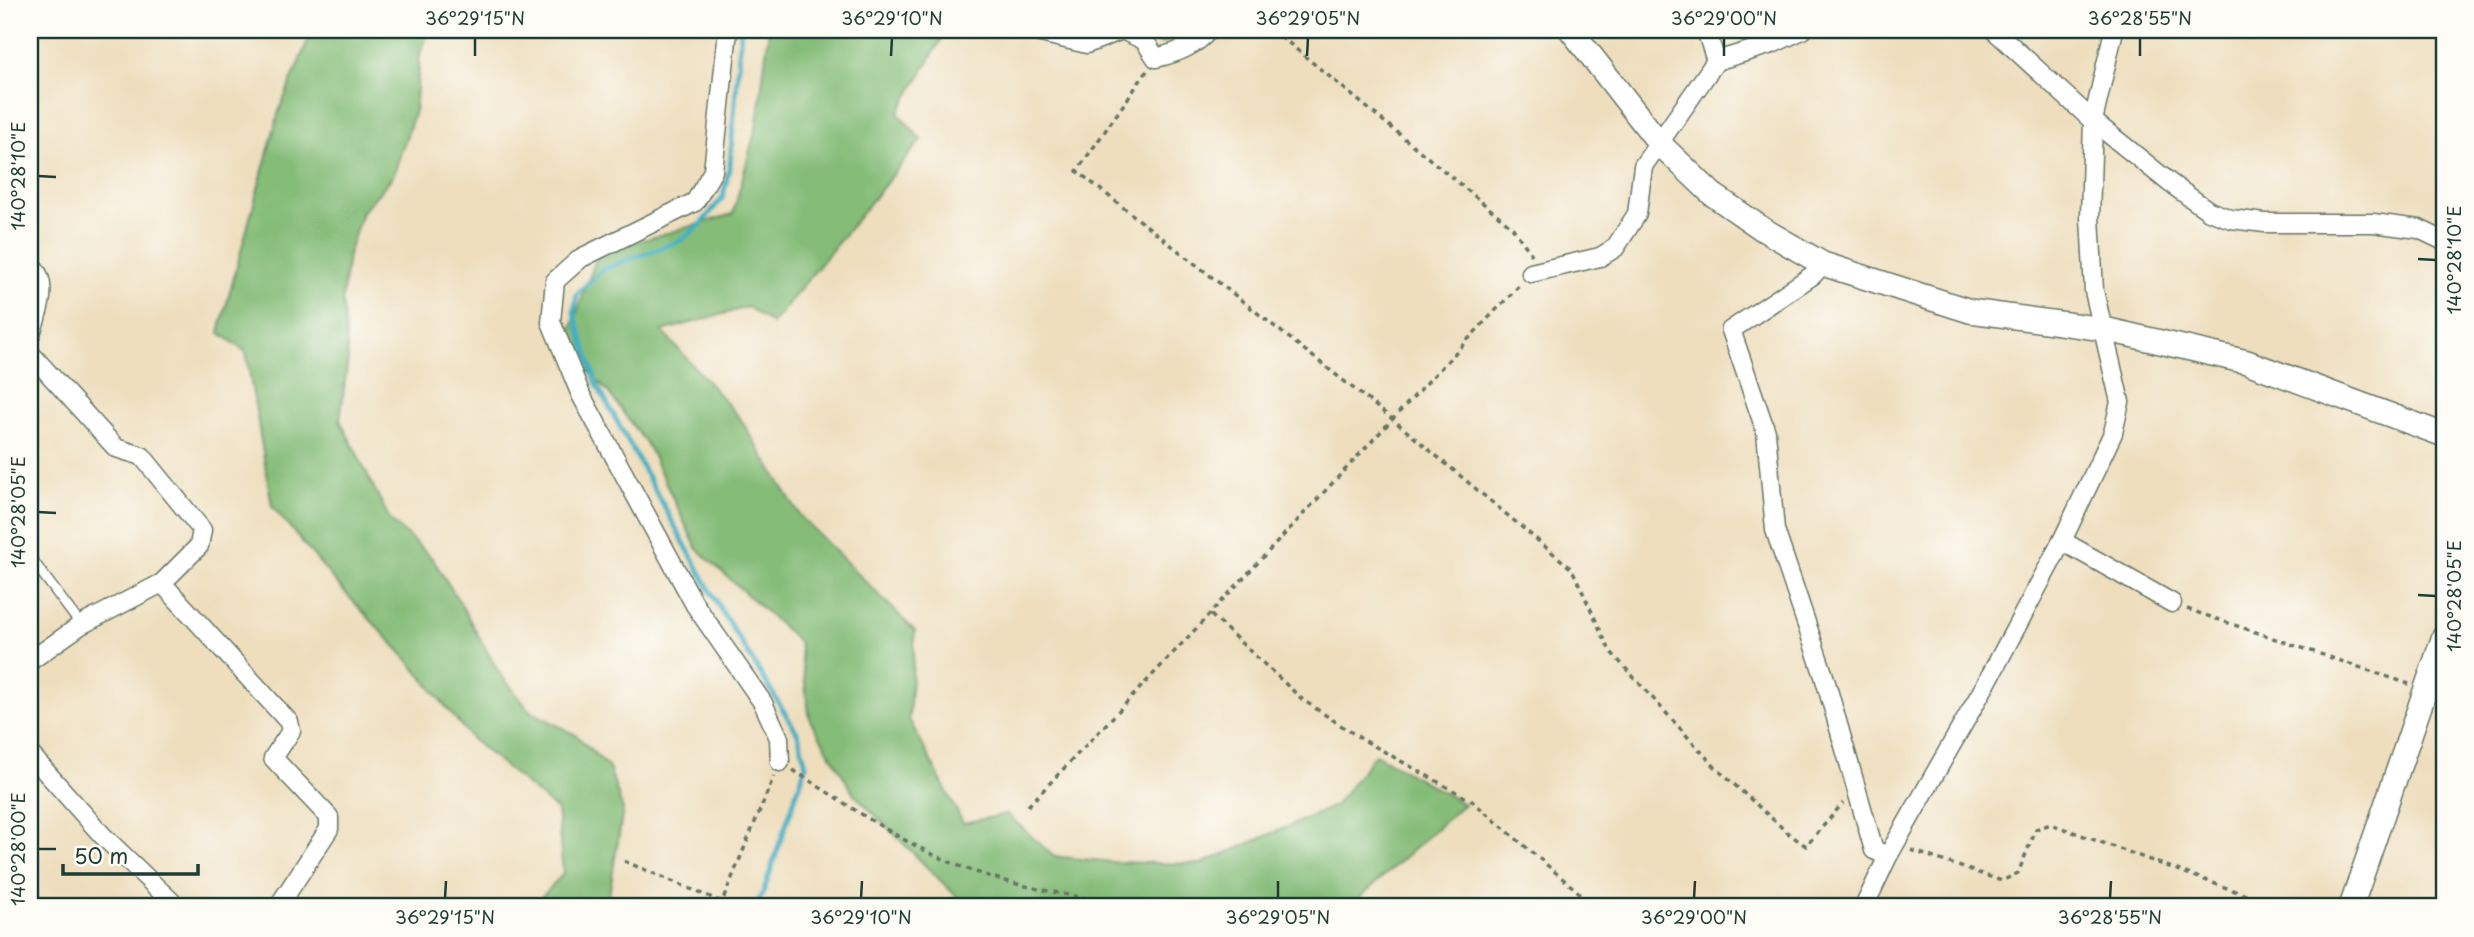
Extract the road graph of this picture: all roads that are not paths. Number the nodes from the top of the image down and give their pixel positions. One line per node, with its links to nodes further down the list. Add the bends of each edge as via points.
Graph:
1 (728, 30): 28 (street, via 713,171 695,202 581,258 555,281 551,322 582,395 695,605 762,703 779,738)
2 (1028, 30): 3 (street, via 1087,44 1122,30 1144,40 1156,58 1181,52)
3 (1209, 30)
4 (1571, 30): 11 (street)
5 (1706, 30): 9 (street)
6 (1802, 30): 9 (street)
7 (1994, 30): 10 (street)
8 (2115, 30): 10 (street)
9 (1716, 61): 11 (street)
10 (2093, 121): 12 (street, via 2180,190 2231,219 2373,223 2419,229); 16 (street, via 2090,217 2094,291)
11 (1660, 144): 14 (street, via 1713,194); 15 (street, via 1643,166 1637,214 1615,248 1600,257)
12 (2444, 241)
13 (30, 264): 17 (street, via 37,270 42,291)
14 (1823, 264): 16 (street, via 1970,311); 29 (street, via 1731,330 1766,432 1774,530 1824,676 1874,850)
15 (1536, 272)
16 (2104, 329): 19 (street, via 2247,362); 20 (street, via 2120,402 2113,433)
17 (30, 337)
18 (30, 353): 22 (street, via 116,448 142,456 202,530 199,546)
19 (2444, 435)
20 (2062, 541): 23 (street); 29 (street)
21 (30, 558): 24 (lane)
22 (162, 583): 24 (street); 31 (street, via 289,722 291,731 273,758 329,817 329,829)
23 (2172, 603)
24 (81, 625): 26 (street)
25 (2444, 636): 33 (street)
26 (30, 661)
27 (30, 754): 30 (street, via 103,836)
28 (780, 762)
29 (1892, 850): 32 (street)
30 (177, 907)
31 (278, 907)
32 (1864, 907)
33 (2351, 907)

